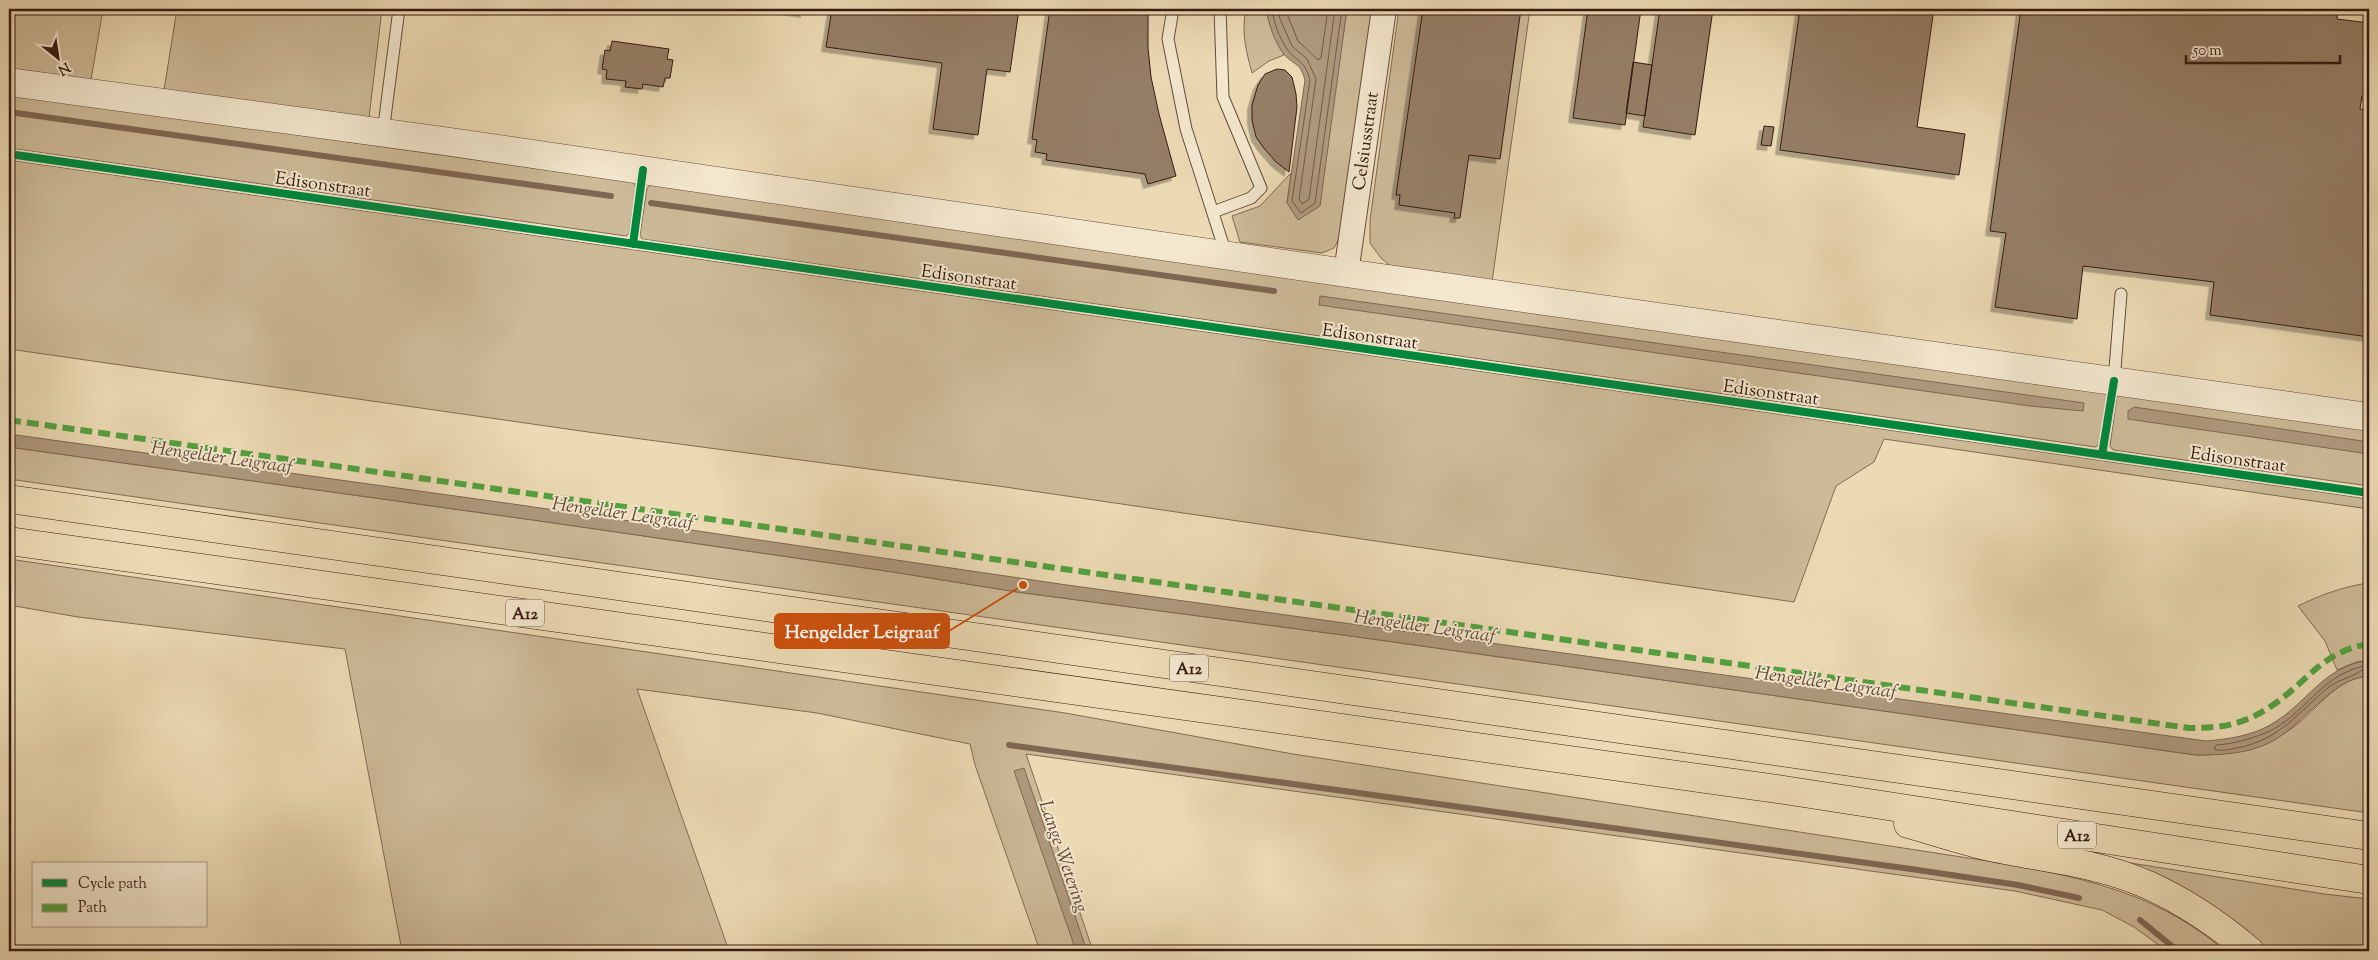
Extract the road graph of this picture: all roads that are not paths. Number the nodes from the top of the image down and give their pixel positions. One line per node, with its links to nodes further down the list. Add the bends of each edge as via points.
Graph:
1 (399, 9): 6 (lane)
2 (1173, 9): 7 (lane, via 1168,39 1186,129)
3 (1220, 9): 7 (lane, via 1223,97 1261,188 1251,198)
4 (1384, 9): 9 (street, Celsiusstraat)
5 (9, 82): 6 (street)
6 (382, 133): 8 (street)
7 (1213, 212): 8 (lane)
8 (1227, 255): 9 (street)
9 (1346, 272): 11 (street)
10 (2121, 294): 11 (lane)
11 (2114, 381): 12 (street)
12 (2369, 417)
13 (9, 499): 16 (highway, A12)
14 (9, 541): 15 (highway, A12)
15 (1784, 790): 17 (highway, A12); 18 (highway, A12, via 1984,845 2094,867 2146,884 2185,903)
16 (2369, 836)
17 (2369, 880)
18 (2250, 951)

